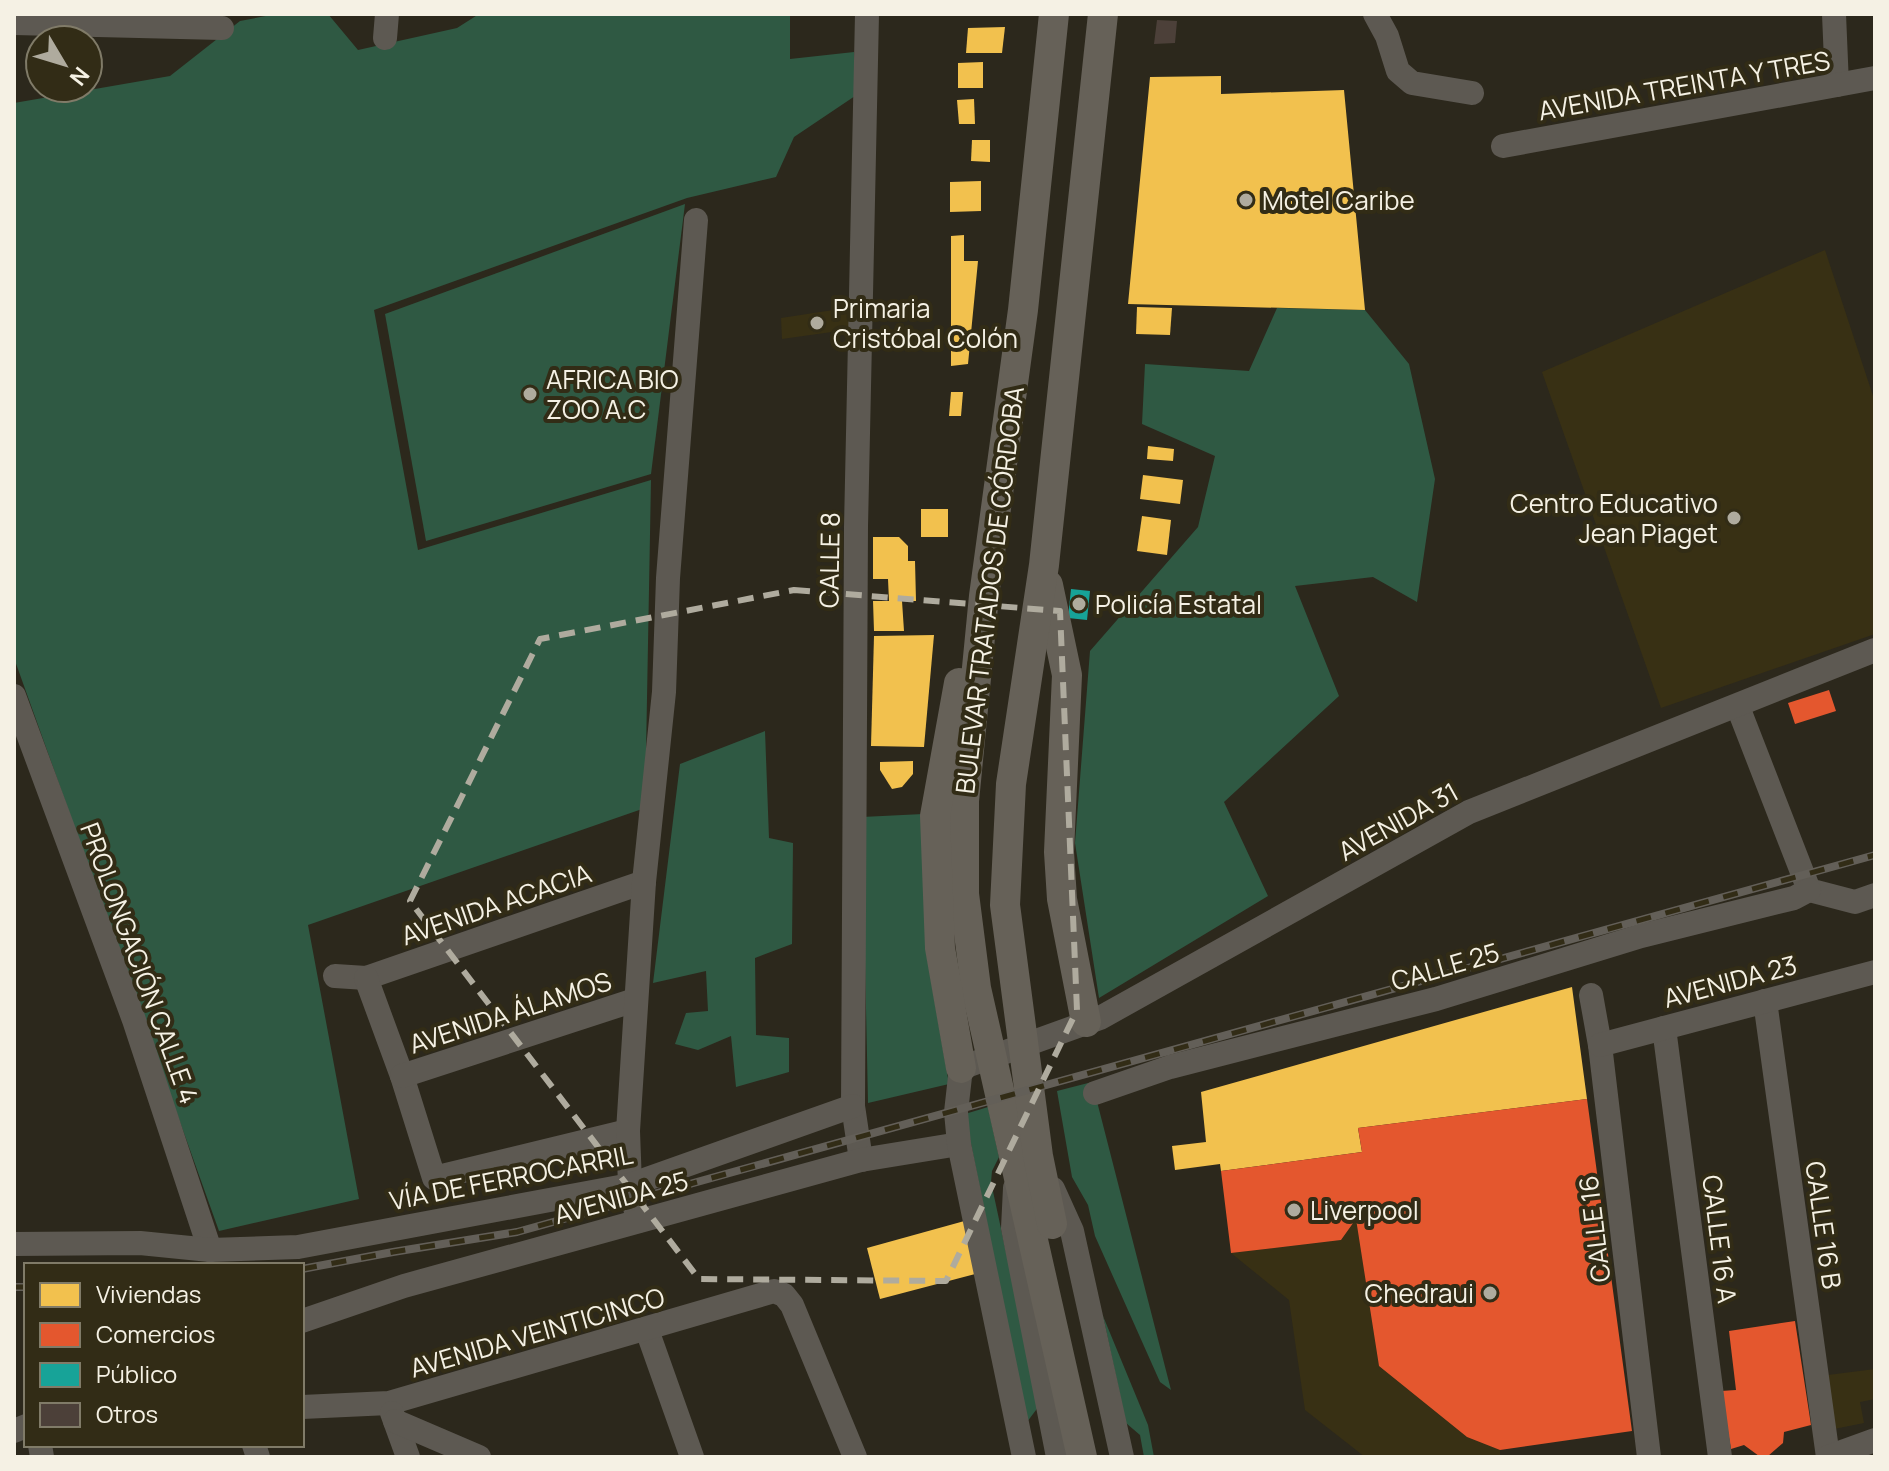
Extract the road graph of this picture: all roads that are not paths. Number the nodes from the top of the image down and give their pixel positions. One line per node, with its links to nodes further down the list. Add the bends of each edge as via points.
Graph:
1 (867, 14): 33 (street, CALLE 8, via 856,527)
2 (1103, 14): 13 (main road, BULEVAR TRATADOS DE CÓRDOBA)
3 (1375, 14): 10 (street, via 1398,71 1412,83)
4 (1834, 14): 9 (street)
5 (1054, 16): 14 (main road, BULEVAR TRATADOS DE CÓRDOBA, via 1023,310)
6 (14, 23): 7 (street)
7 (222, 28)
8 (1875, 78): 9 (street, AVENIDA TREINTA Y TRES)
9 (1837, 85): 11 (street, AVENIDA TREINTA Y TRES)
10 (1472, 93)
11 (1503, 146)
12 (696, 220): 18 (street, via 664,692)
13 (1044, 565): 27 (main road, via 1067,675 1059,852 1062,899); 36 (main road, BULEVAR TRATADOS DE CÓRDOBA, via 1011,784 1005,905)
14 (984, 596): 30 (main road, via 954,700 935,816 940,948); 36 (main road, BULEVAR TRATADOS DE CÓRDOBA, via 964,801 964,894 976,988)
15 (1875, 650): 17 (street, AVENIDA 31)
16 (14, 696): 41 (street, PROLONGACIÓN CALLE 4, via 134,1020)
17 (1738, 707): 19 (street); 27 (street, AVENIDA 31, via 1469,812)
18 (644, 882): 23 (street, AVENIDA ACACIA); 25 (street)
19 (1809, 890): 20 (street, via 1855,902); 32 (street, CALLE 25, via 1436,999 1170,1067)
20 (1875, 895)
21 (1875, 972): 26 (street, AVENIDA 23)
22 (335, 976): 23 (street)
23 (366, 978): 31 (street)
24 (1591, 995): 29 (street, CALLE 16)
25 (635, 1000): 31 (street, AVENIDA ÁLAMOS); 34 (street)
26 (1765, 1001): 28 (street, AVENIDA 23); 59 (street, CALLE 16 B)
27 (1086, 1022): 30 (street, AVENIDA 31)
28 (1664, 1028): 29 (street, AVENIDA 23); 58 (street, CALLE 16 A)
29 (1600, 1045): 57 (street, CALLE 16)
30 (969, 1065): 35 (street, via 956,1112)
31 (402, 1076): 34 (street, via 434,1178)
32 (1095, 1093)
33 (853, 1106): 37 (street); 38 (street, VÍA DE FERROCARRIL)
34 (628, 1131): 38 (street)
35 (959, 1144): 37 (street, AVENIDA 25); 52 (street)
36 (1028, 1159): 46 (street, BULEVAR TRATADOS DE CÓRDOBA, via 1013,1228); 54 (main road, BULEVAR TRATADOS DE CÓRDOBA); 55 (main road, BULEVAR TRATADOS DE CÓRDOBA); 56 (street, BULEVAR TRATADOS DE CÓRDOBA, via 1072,1231)
37 (861, 1160): 39 (street, AVENIDA 25)
38 (630, 1185): 39 (street); 41 (street, VÍA DE FERROCARRIL, via 298,1247)
39 (638, 1221): 42 (street, AVENIDA 25, via 404,1286)
40 (14, 1244): 41 (street, VÍA DE FERROCARRIL, via 140,1243)
41 (210, 1250)
42 (304, 1320)
43 (647, 1330): 45 (street, AVENIDA VEINTICINCO); 50 (street); 51 (street, AVENIDA VEINTICINCO, via 774,1291 784,1295)
44 (304, 1407): 45 (street, AVENIDA VEINTICINCO)
45 (392, 1412): 48 (street); 49 (street)
46 (1050, 1413): 52 (street); 53 (street, BULEVAR TRATADOS DE CÓRDOBA)
47 (1875, 1440): 59 (street)
48 (408, 1457)
49 (479, 1457)
50 (692, 1457)
51 (855, 1457)
52 (1025, 1457)
53 (1058, 1457)
54 (1082, 1457)
55 (1102, 1457)
56 (1122, 1457)
57 (1649, 1457)
58 (1720, 1457)
59 (1828, 1457)

